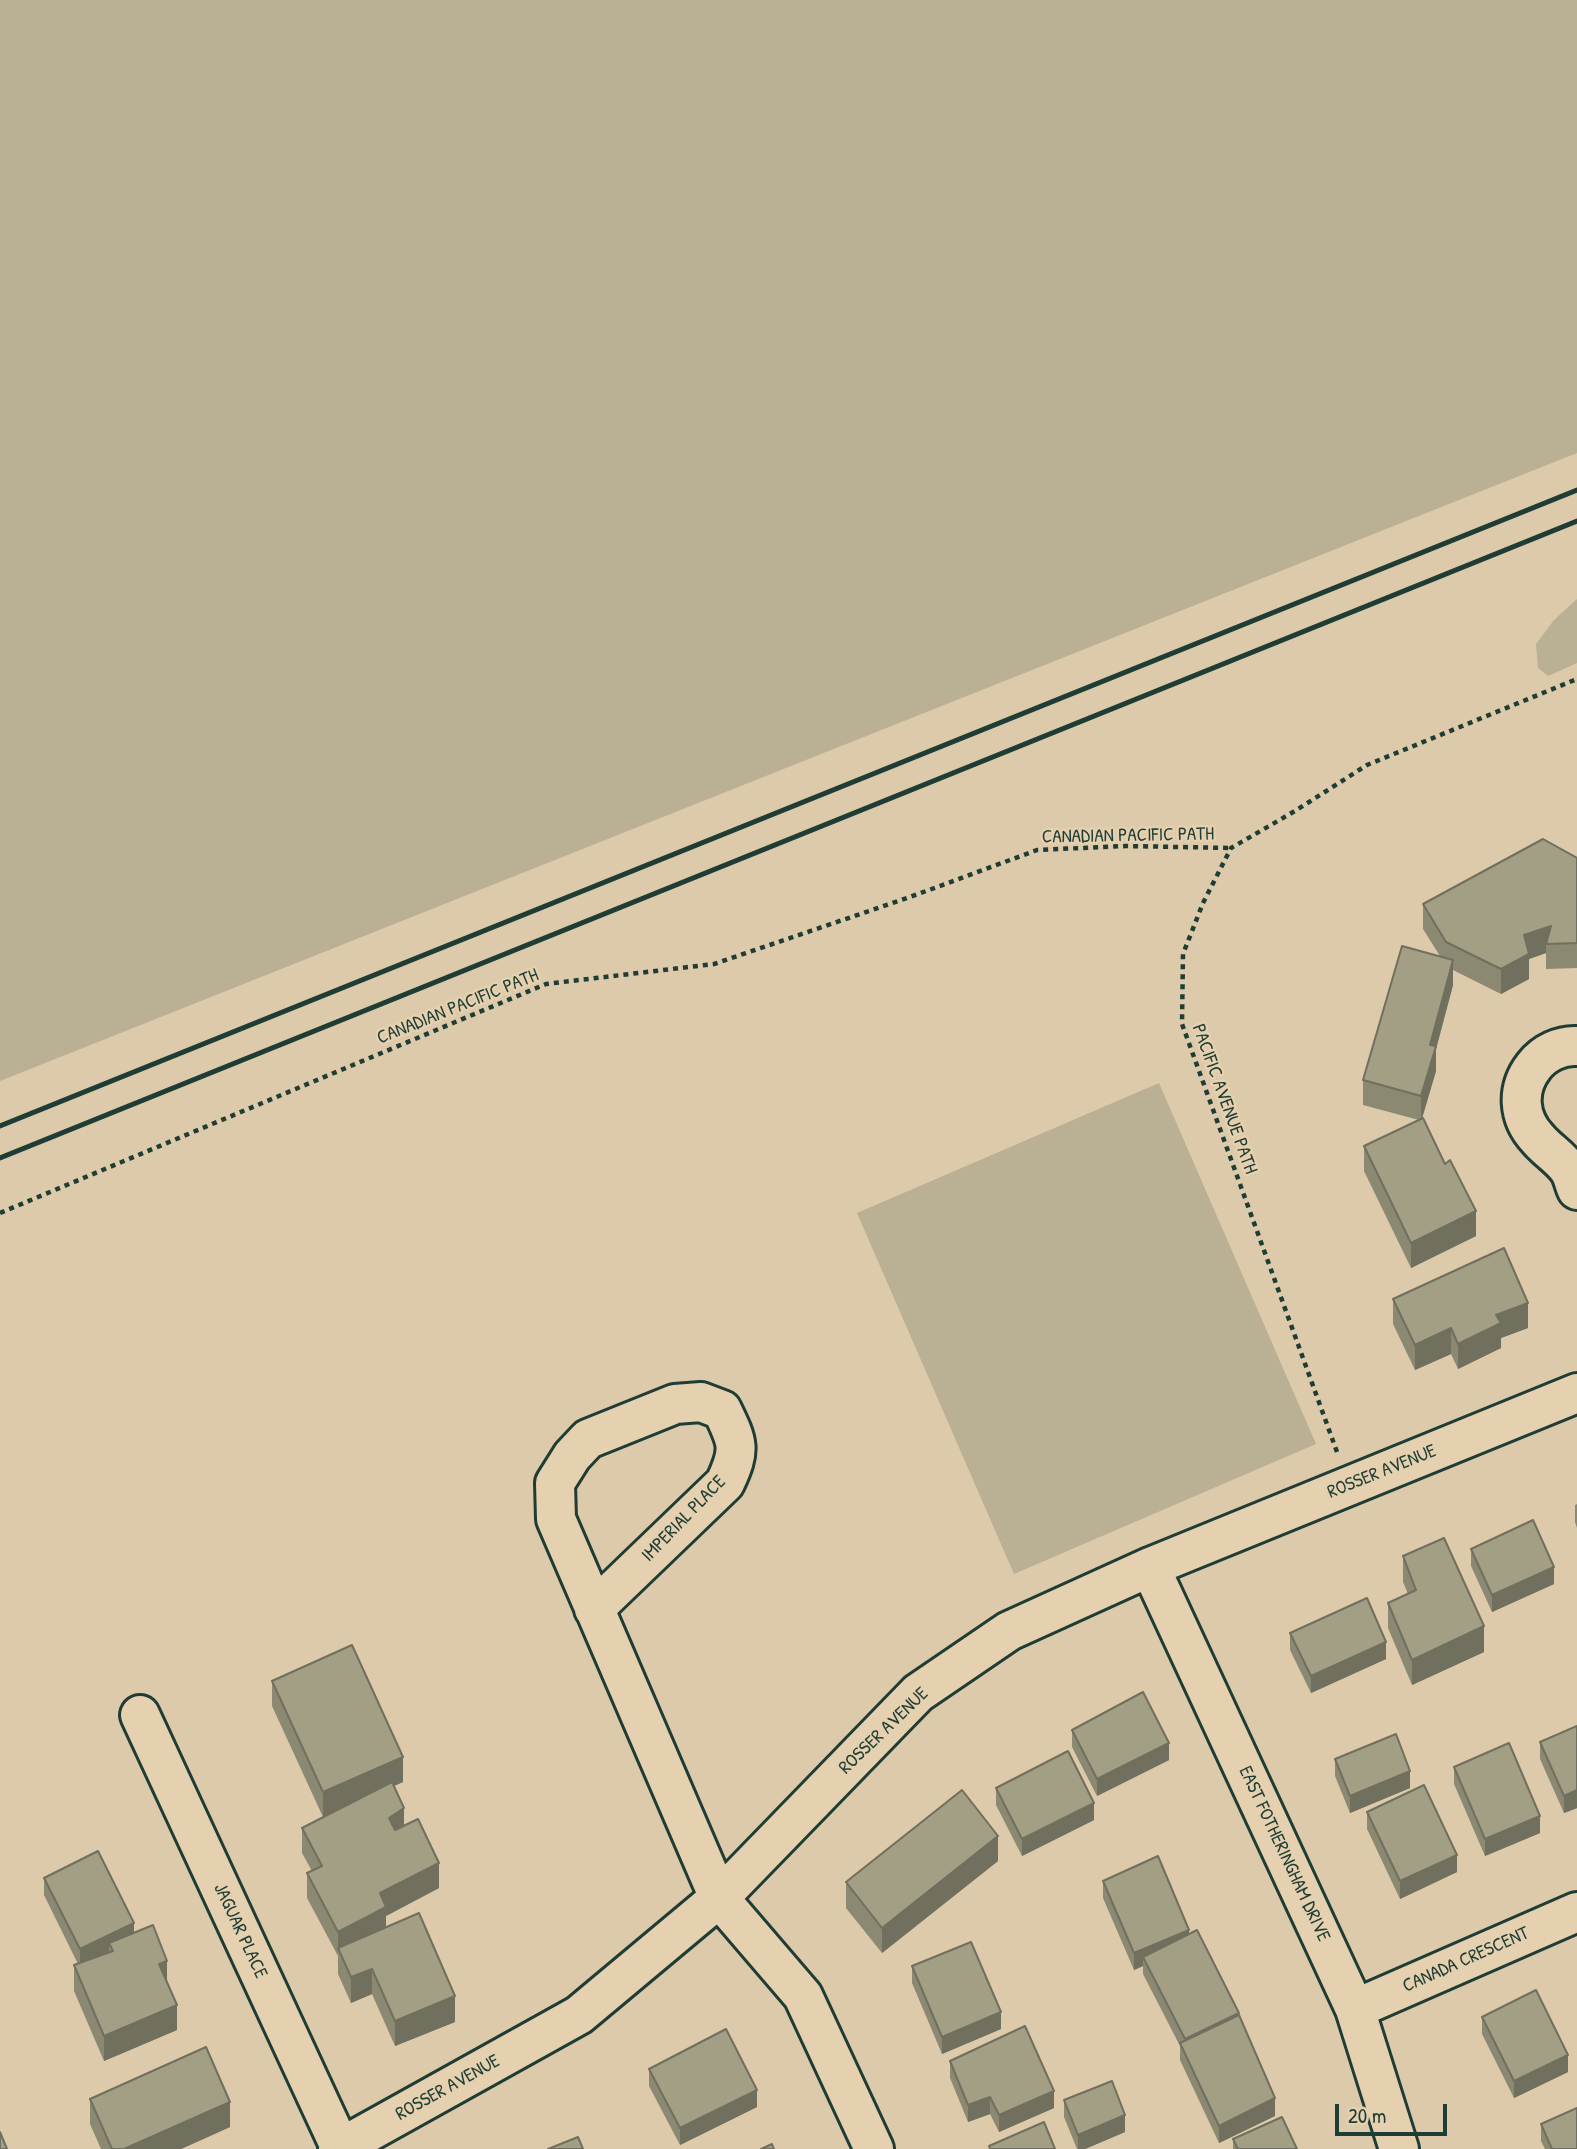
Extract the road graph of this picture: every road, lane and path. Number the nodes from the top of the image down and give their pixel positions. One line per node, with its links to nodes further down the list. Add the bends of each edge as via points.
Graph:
1 (1577, 679): 2 (path, via 1367,765)
2 (1231, 848): 5 (path, CANADIAN PACIFIC PATH, via 1037,850 714,964 546,984); 7 (path, PACIFIC AVENUE PATH, via 1183,954 1182,1024)
3 (1577, 1046): 4 (street, via 1554,1050 1539,1060 1521,1091 1527,1127)
4 (1574, 1175)
5 (0, 1213)
6 (1577, 1393): 7 (street, ROSSER AVENUE)
7 (1349, 1486): 8 (street, ROSSER AVENUE)
8 (1150, 1567): 11 (street, ROSSER AVENUE, via 1009,1631 918,1693); 13 (street, EAST FOTHERINGHAM DRIVE)
9 (594, 1609): 9 (street, IMPERIAL PLACE, via 725,1483 735,1461 735,1437 722,1410 701,1402 675,1404 588,1439 572,1456 555,1483 556,1519); 11 (street, IMPERIAL PLACE)
10 (140, 1714): 14 (street, JAGUAR PLACE)
11 (719, 1898): 14 (street, ROSSER AVENUE, via 579,2015); 15 (street, IMPERIAL PLACE, via 803,1996)
12 (1577, 1912): 13 (street, CANADA CRESCENT)
13 (1355, 2009): 16 (street, EAST FOTHERINGHAM DRIVE)
14 (339, 2149)
15 (874, 2149)
16 (1399, 2149)

